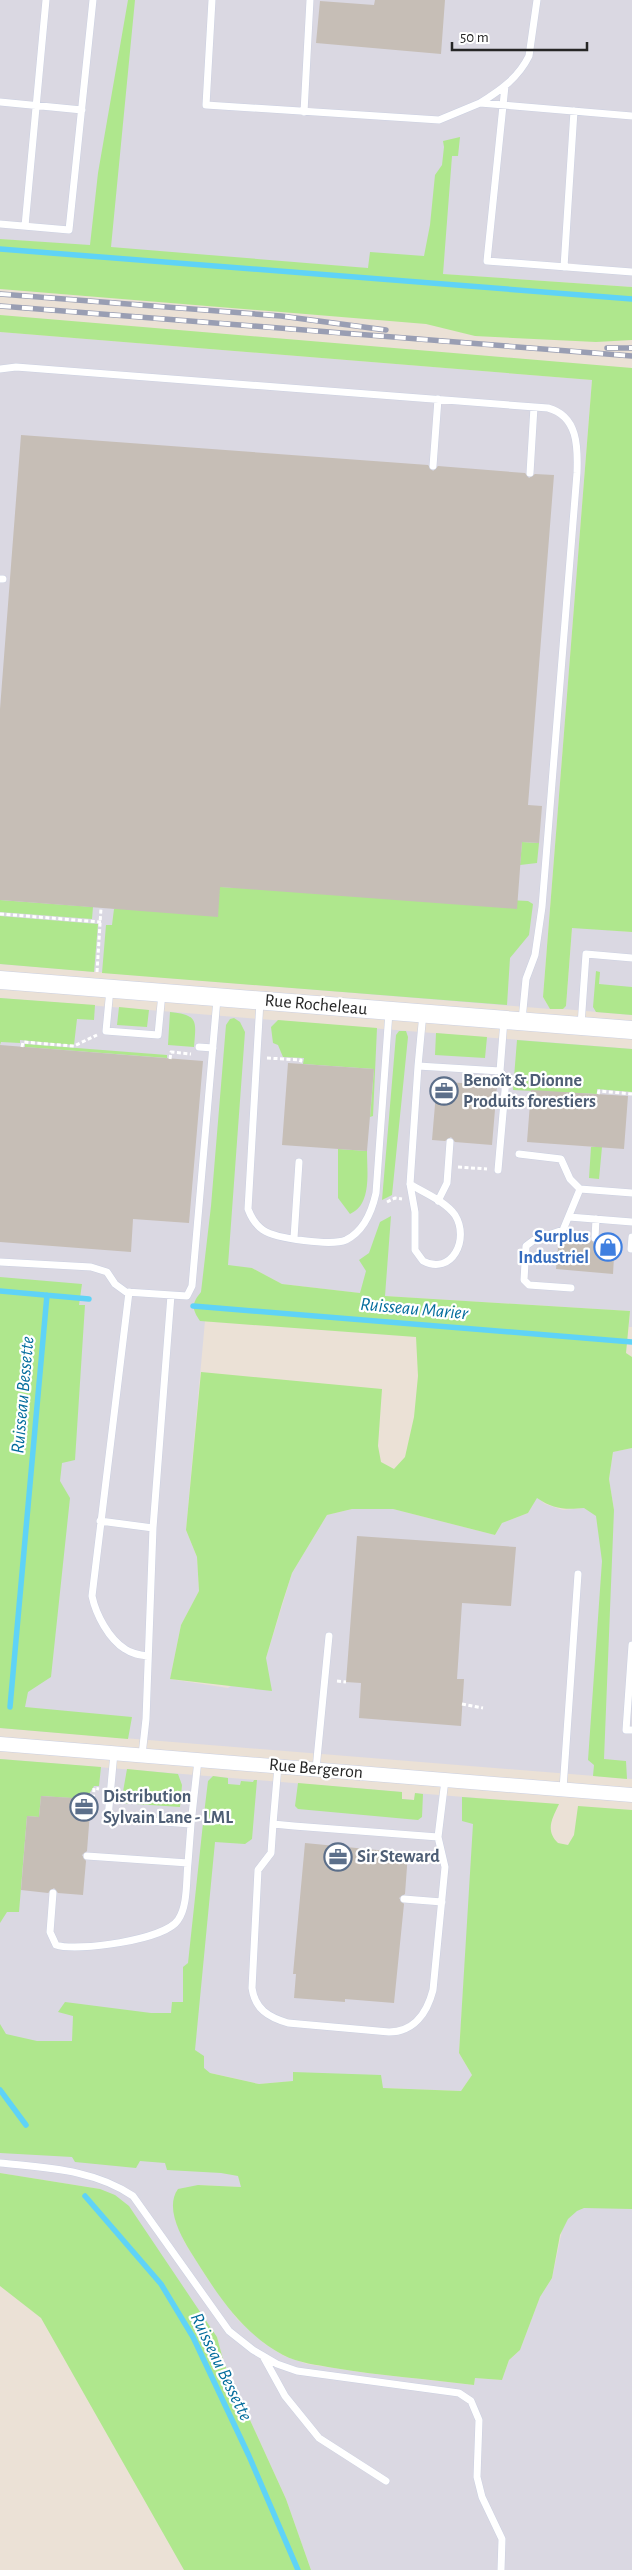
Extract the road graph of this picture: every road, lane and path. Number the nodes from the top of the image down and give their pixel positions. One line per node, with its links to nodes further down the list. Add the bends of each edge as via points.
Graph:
1 (46, 0): 10 (lane)
2 (93, 0): 11 (lane)
3 (212, 0): 13 (lane, via 206,105)
4 (310, 0): 13 (lane)
5 (537, 0): 6 (lane, via 529,56)
6 (505, 86): 8 (lane); 9 (lane)
7 (0, 102): 10 (lane)
8 (480, 103): 9 (lane); 13 (lane, via 439,120)
9 (501, 105): 12 (lane); 17 (lane, via 487,261)
10 (37, 106): 11 (lane); 16 (lane)
11 (82, 110): 16 (lane, via 69,230)
12 (574, 111): 14 (lane); 17 (lane)
13 (304, 112)
14 (632, 116)
15 (0, 224): 16 (lane)
16 (25, 226)
17 (564, 267): 18 (lane)
18 (632, 272)
19 (0, 369): 20 (lane, via 16,367)
20 (438, 399): 21 (lane); 22 (lane)
21 (534, 407): 23 (lane); 37 (lane, via 557,410 572,425 577,444 577,466 542,907 535,955 526,979)
22 (434, 466)
23 (530, 473)
24 (102, 908): 26 (path)
25 (0, 914): 26 (path)
26 (100, 922): 28 (path)
27 (632, 958): 38 (lane, via 586,954)
28 (97, 972)
29 (0, 980): 30 (street, Rue Rocheleau)
30 (110, 988): 31 (street, Rue Rocheleau); 40 (lane)
31 (162, 992): 32 (street, Rue Rocheleau); 40 (lane, via 158,1035)
32 (217, 997): 33 (street, Rue Rocheleau); 43 (lane)
33 (260, 1000): 34 (street, Rue Rocheleau); 67 (lane, via 248,1208 253,1220 264,1231)
34 (389, 1010): 35 (street, Rue Rocheleau); 62 (lane)
35 (423, 1013): 36 (street, Rue Rocheleau); 48 (lane)
36 (504, 1020): 37 (street, Rue Rocheleau); 49 (lane)
37 (522, 1021): 38 (street, Rue Rocheleau)
38 (581, 1026): 39 (street, Rue Rocheleau)
39 (632, 1030)
40 (106, 1031): 41 (path, via 74,1046 23,1042)
41 (22, 1047)
42 (199, 1047): 43 (lane)
43 (213, 1048): 73 (lane, via 192,1286 187,1296)
44 (193, 1054): 45 (path, via 171,1052)
45 (170, 1059)
46 (283, 1059): 47 (path, via 301,1060)
47 (300, 1063)
48 (418, 1066): 49 (lane); 57 (lane)
49 (500, 1071): 56 (lane, via 506,1079)
50 (598, 1094): 51 (path, via 599,1091)
51 (632, 1094)
52 (450, 1142): 55 (lane)
53 (519, 1154): 58 (lane, via 561,1159 570,1179)
54 (299, 1162): 67 (lane)
55 (448, 1166): 56 (path); 61 (lane, via 446,1188)
56 (498, 1170)
57 (410, 1184): 60 (lane); 61 (lane)
58 (580, 1189): 59 (lane); 63 (lane)
59 (632, 1193)
60 (413, 1200): 61 (lane, via 415,1250 422,1261 436,1265 452,1258 461,1240 461,1230 454,1213); 62 (path, via 395,1198)
61 (438, 1201)
62 (373, 1204): 67 (lane, via 361,1227 345,1240)
63 (569, 1217): 64 (lane); 71 (lane, via 563,1230 529,1242 523,1274 529,1285)
64 (596, 1219): 65 (lane); 68 (lane)
65 (632, 1222)
66 (632, 1236): 69 (lane)
67 (294, 1238)
68 (595, 1238)
69 (631, 1249)
70 (0, 1262): 72 (lane, via 101,1269)
71 (571, 1288)
72 (128, 1292): 73 (lane); 74 (lane)
73 (172, 1295): 75 (lane)
74 (100, 1520): 75 (lane); 79 (lane, via 92,1586 94,1605 105,1626 124,1649)
75 (153, 1528): 79 (lane)
76 (578, 1574): 93 (lane)
77 (329, 1636): 90 (lane)
78 (632, 1645): 84 (lane, via 626,1730)
79 (148, 1656): 87 (lane)
80 (332, 1680): 81 (path)
81 (346, 1682)
82 (462, 1704): 83 (path)
83 (483, 1708)
84 (632, 1730)
85 (0, 1744): 86 (street, Rue Bergeron)
86 (114, 1753): 87 (street, Rue Bergeron); 96 (lane, via 108,1818)
87 (142, 1756): 88 (street, Rue Bergeron)
88 (198, 1760): 89 (street, Rue Bergeron); 96 (lane)
89 (278, 1766): 90 (street, Rue Bergeron); 97 (lane)
90 (316, 1769): 91 (street, Rue Bergeron)
91 (445, 1780): 93 (street, Rue Bergeron); 98 (lane)
92 (99, 1789): 95 (path, via 94,1788)
93 (564, 1789): 94 (street, Rue Bergeron)
94 (632, 1795)
95 (92, 1818)
96 (191, 1824): 100 (lane)
97 (273, 1824): 98 (lane); 103 (lane, via 271,1853 258,1870 252,1988 257,2005 273,2018 300,2025 389,2032 410,2027 424,2014 434,1990)
98 (438, 1837): 103 (lane, via 446,1867)
99 (86, 1856): 100 (lane)
100 (188, 1863): 101 (lane, via 183,1907 178,1921 166,1931 143,1939 70,1947 56,1945 50,1932)
101 (53, 1893)
102 (404, 1899): 103 (lane)
103 (442, 1902)
104 (0, 2163): 105 (lane, via 92,2176 132,2196 229,2331)
105 (263, 2356): 106 (lane, via 284,2396 319,2438); 107 (lane, via 298,2371 459,2393 471,2401 479,2420 477,2477 482,2497 502,2539)
106 (386, 2481)
107 (501, 2570)

